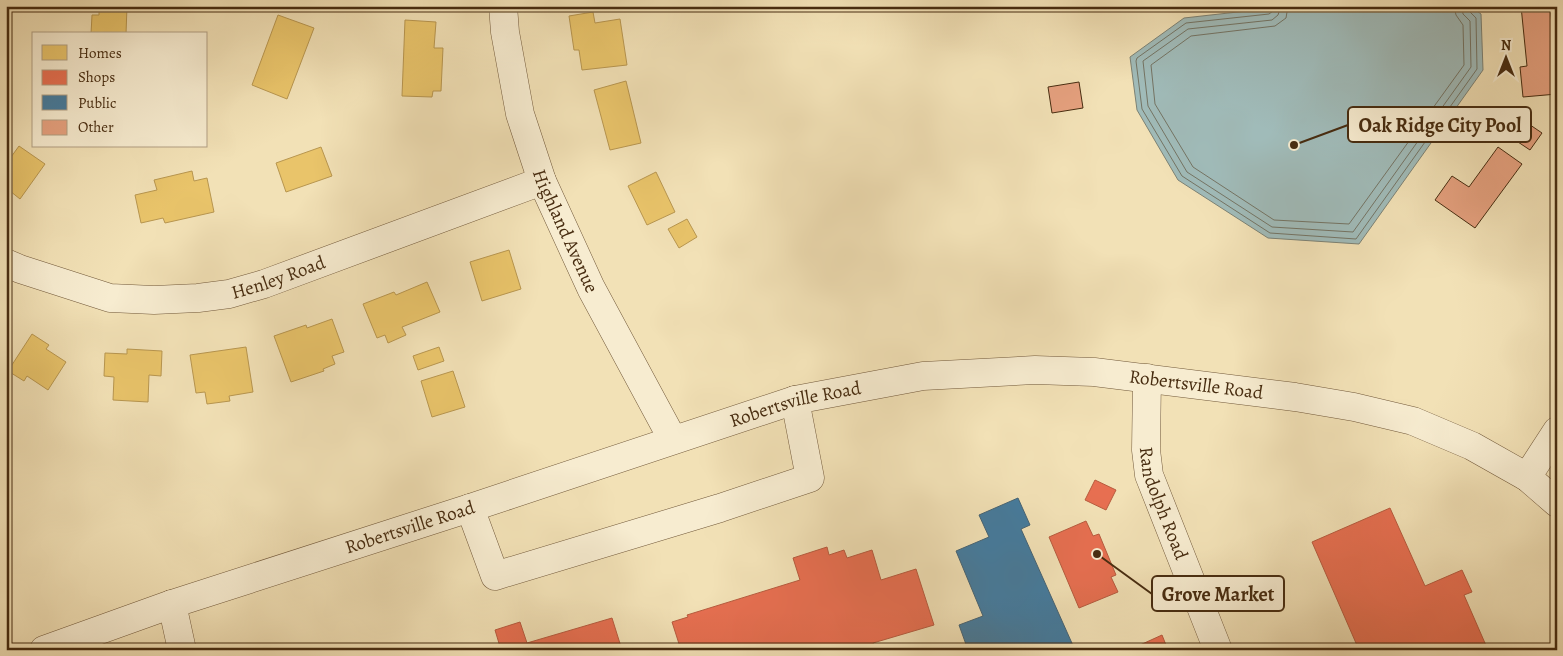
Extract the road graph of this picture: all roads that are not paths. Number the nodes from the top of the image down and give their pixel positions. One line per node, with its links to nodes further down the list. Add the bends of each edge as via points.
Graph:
1 (503, 6): 2 (street, Highland Avenue, via 520,114)
2 (542, 180): 3 (street, Henley Road, via 264,284 229,294 154,300 110,298); 7 (street, Highland Avenue, via 592,288)
3 (7, 265)
4 (1147, 378): 5 (street, Robertsville Road, via 1035,370 923,376); 8 (street, Robertsville Road, via 1295,397 1413,421 1472,446); 14 (street, Randolph Road, via 1149,475)
5 (795, 400): 7 (street, Robertsville Road); 10 (street, via 810,478 720,508 495,576)
6 (1557, 431): 8 (street)
7 (674, 440): 10 (street, Robertsville Road)
8 (1527, 477): 9 (street, Robertsville Road)
9 (1557, 503)
10 (470, 508): 11 (street, Robertsville Road)
11 (172, 604): 12 (street, Robertsville Road); 13 (street)
12 (57, 647)
13 (182, 650)
14 (1218, 650)

